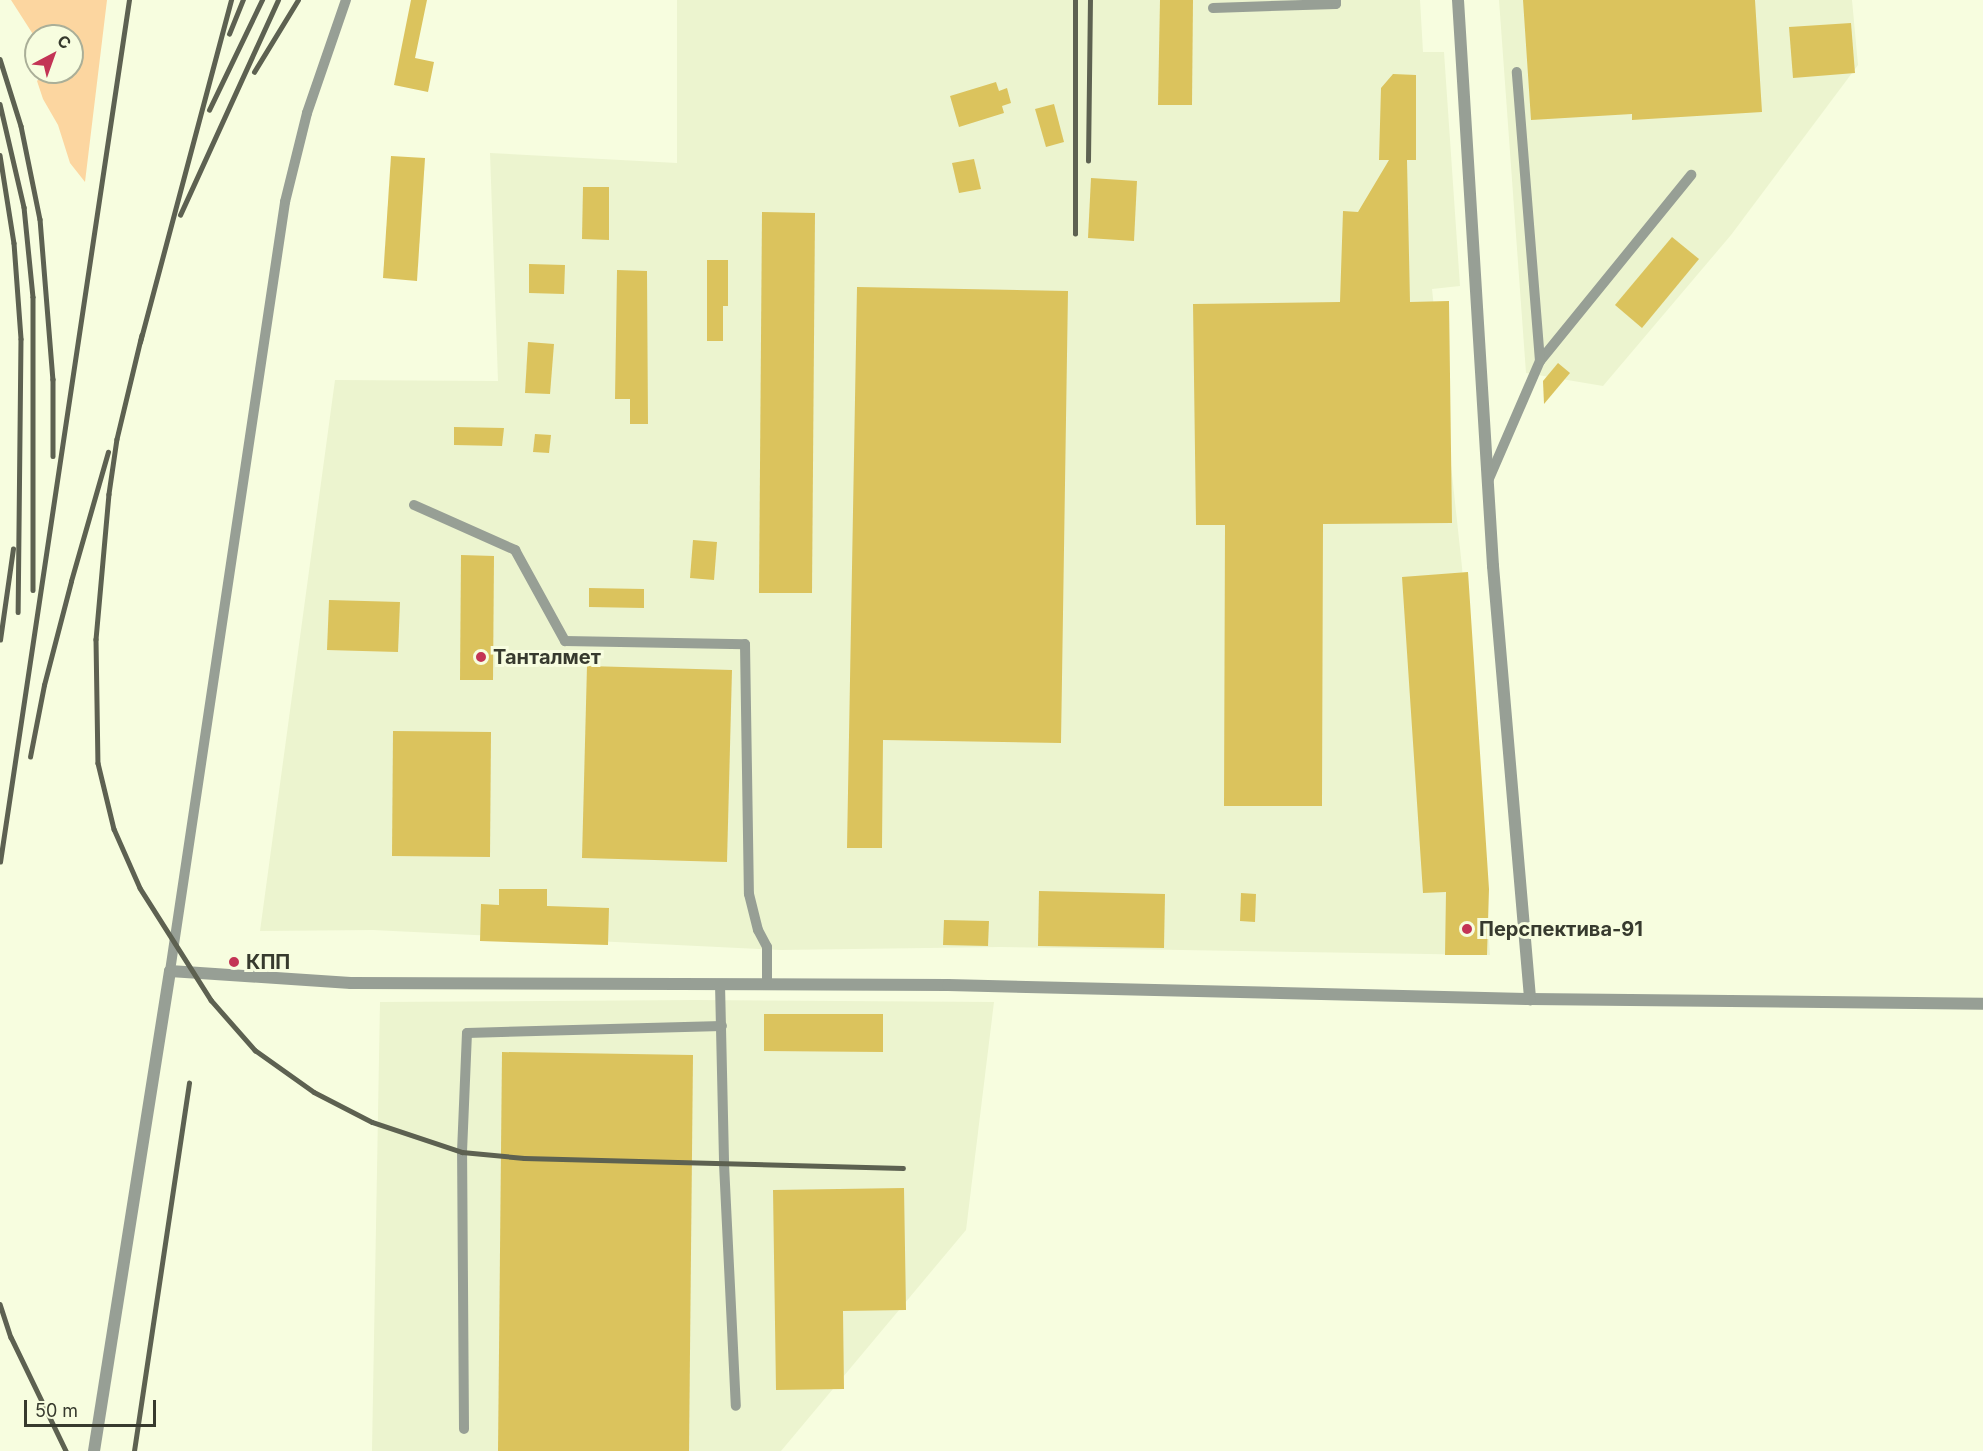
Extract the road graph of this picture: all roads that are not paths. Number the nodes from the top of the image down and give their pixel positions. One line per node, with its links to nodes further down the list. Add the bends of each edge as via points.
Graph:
1 (346, 0): 10 (lane, via 307,112 285,202)
2 (1336, 0): 4 (lane, via 1336,4)
3 (1458, 0): 8 (street)
4 (1213, 9)
5 (1517, 72): 7 (lane)
6 (1691, 175): 7 (lane)
7 (1540, 361): 8 (lane)
8 (1488, 482): 13 (street)
9 (414, 505): 12 (lane, via 515,550 565,641 745,644 749,894 766,947)
10 (170, 971): 11 (street, via 351,983); 18 (street)
11 (720, 984): 12 (street); 15 (lane)
12 (767, 985): 13 (street, via 948,985)
13 (1530, 999): 14 (street)
14 (1983, 1004)
15 (722, 1026): 16 (lane, via 724,1164); 17 (lane, via 467,1033 462,1152)
16 (736, 1406)
17 (464, 1429)
18 (94, 1451)

